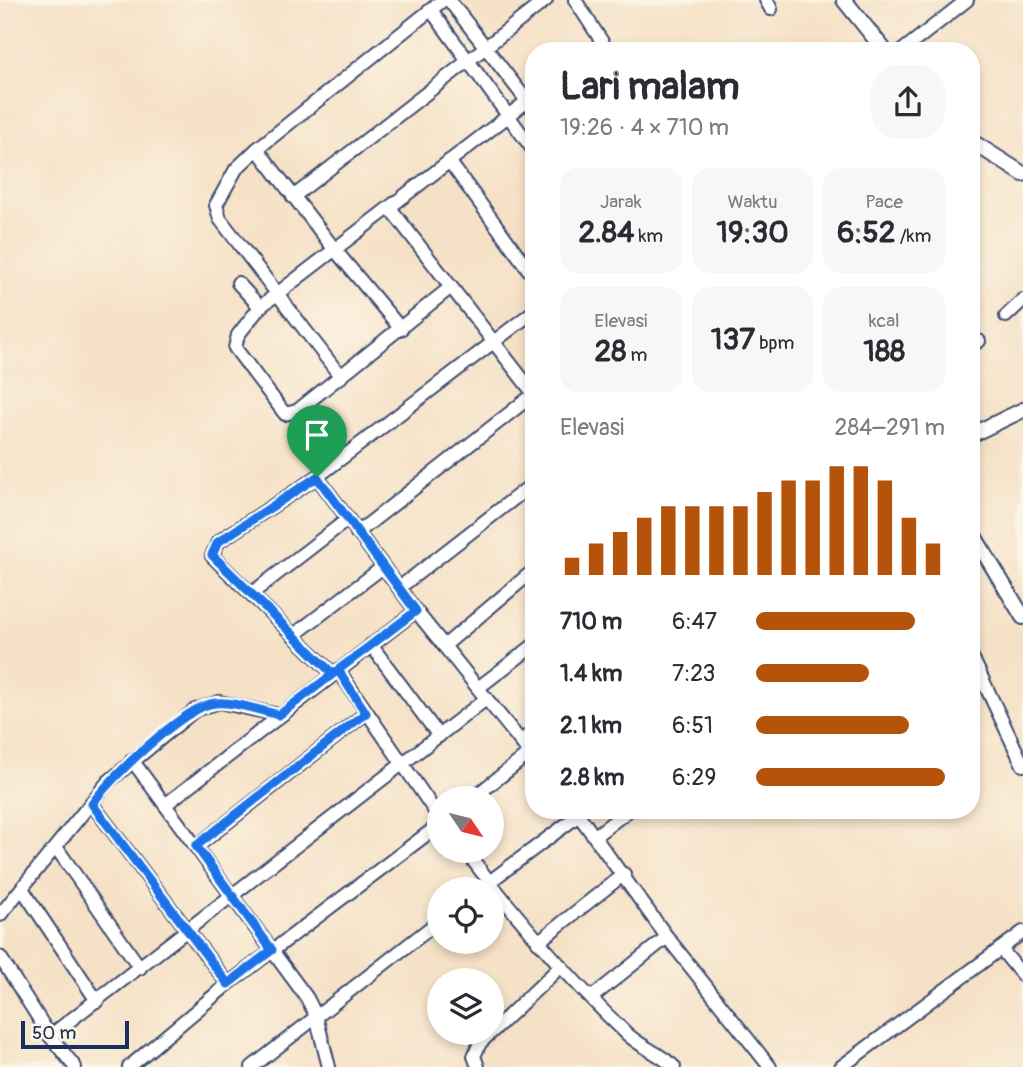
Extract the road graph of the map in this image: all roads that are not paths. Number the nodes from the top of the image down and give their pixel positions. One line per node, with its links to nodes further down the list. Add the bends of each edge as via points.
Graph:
1 (443, 0): 7 (street)
2 (449, 0): 11 (street)
3 (546, 0): 11 (street)
4 (575, 0): 8 (street)
5 (844, 0): 9 (street)
6 (967, 0): 10 (street)
7 (432, 10): 12 (street); 18 (street)
8 (602, 42)
9 (873, 42)
10 (913, 42)
11 (486, 47): 12 (street); 13 (street)
12 (469, 61): 15 (street); 21 (street)
13 (525, 94)
14 (525, 107): 15 (street)
15 (508, 117): 16 (street); 19 (street)
16 (525, 139)
17 (980, 147): 20 (street)
18 (257, 149): 21 (street); 27 (street, via 229,178 216,212)
19 (449, 161): 22 (street); 24 (street)
20 (1023, 174)
21 (293, 197): 23 (street)
22 (390, 208): 23 (street); 26 (street)
23 (335, 250): 27 (street); 32 (street)
24 (525, 265)
25 (239, 283): 29 (street)
26 (451, 287): 32 (street); 33 (street)
27 (276, 293): 29 (street); 34 (street)
28 (1023, 300): 30 (street)
29 (260, 307): 34 (street, via 238,335 235,348 281,412 297,411)
30 (1006, 316)
31 (525, 318): 33 (street)
32 (401, 328): 34 (street)
33 (494, 342): 35 (street); 39 (street)
34 (341, 377)
35 (525, 382)
36 (525, 401): 42 (street)
37 (1023, 410): 38 (street)
38 (980, 431)
39 (317, 477): 41 (street); 47 (street, via 215,546 215,560)
40 (525, 490): 46 (street)
41 (348, 519): 42 (street); 47 (street)
42 (357, 533): 44 (street)
43 (980, 546): 49 (street)
44 (383, 567): 46 (street); 50 (street)
45 (525, 578): 52 (street)
46 (399, 588): 48 (street)
47 (251, 594): 50 (street)
48 (416, 611): 51 (street); 52 (street)
49 (1023, 617)
50 (294, 635): 54 (street)
51 (371, 645): 54 (street); 59 (street)
52 (444, 646): 56 (street)
53 (525, 653): 56 (street)
54 (336, 672): 57 (street); 58 (street)
55 (980, 674): 66 (street)
56 (482, 693): 59 (street); 61 (street)
57 (366, 713): 65 (street); 76 (street)
58 (279, 715): 63 (street, via 219,702 203,705); 70 (street)
59 (439, 736): 65 (street)
60 (525, 738): 61 (street)
61 (521, 741): 62 (street)
62 (525, 746)
63 (132, 760): 69 (street); 70 (street)
64 (525, 760): 67 (street)
65 (401, 764): 68 (street); 81 (street)
66 (1023, 765)
67 (489, 786)
68 (427, 800)
69 (92, 804): 77 (street); 84 (street)
70 (165, 805): 76 (street)
71 (568, 819): 79 (street)
72 (582, 819): 75 (street)
73 (617, 819): 75 (street)
74 (427, 834): 90 (street)
75 (595, 836): 78 (street)
76 (196, 846): 81 (street)
77 (56, 847): 80 (street); 93 (street)
78 (624, 874): 87 (street); 88 (street)
79 (496, 877)
80 (23, 890): 83 (street); 97 (street)
81 (233, 895): 84 (street); 90 (street)
82 (504, 906): 88 (street)
83 (0, 915)
84 (187, 930): 93 (street); 95 (street)
85 (427, 930): 98 (street)
86 (1023, 932): 89 (street)
87 (667, 937): 96 (street); 106 (street)
88 (538, 942): 92 (street)
89 (1001, 949): 94 (street); 107 (street)
90 (272, 950): 95 (street); 98 (street)
91 (0, 957): 99 (street)
92 (561, 966): 96 (street); 104 (street, via 480,1043 474,1056)
93 (140, 968): 97 (street)
94 (1023, 976)
95 (228, 984): 101 (street)
96 (591, 998): 105 (street, via 636,1042)
97 (97, 1001): 99 (street)
98 (316, 1016): 102 (street); 103 (street)
99 (50, 1036): 100 (street)
100 (75, 1067)
101 (129, 1067)
102 (251, 1067)
103 (329, 1067)
104 (478, 1067)
105 (674, 1067)
106 (770, 1067)
107 (841, 1067)

